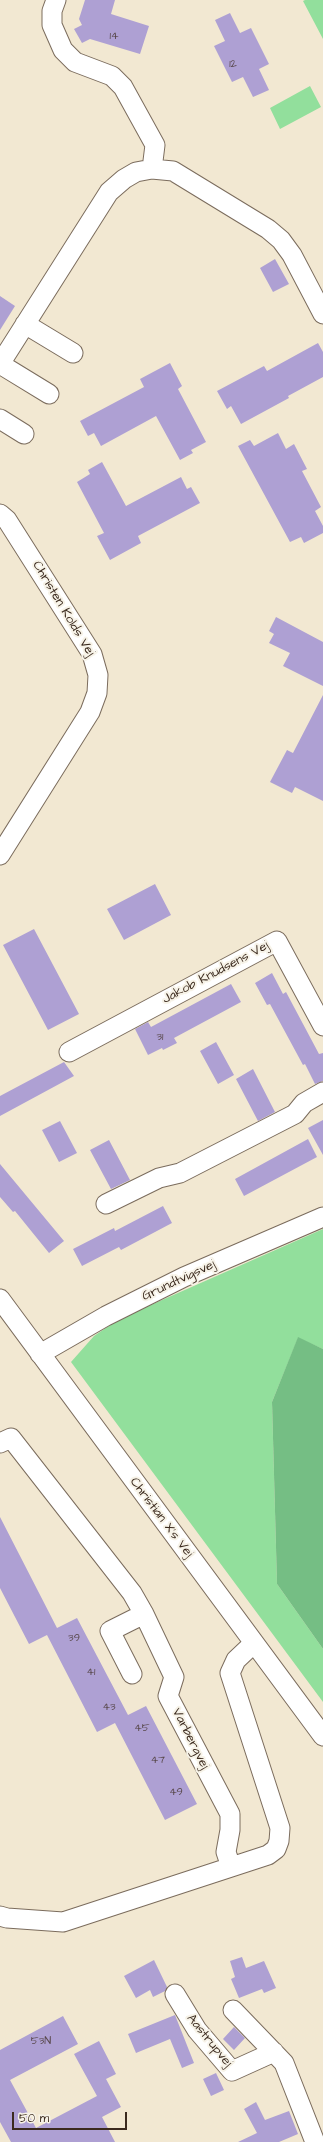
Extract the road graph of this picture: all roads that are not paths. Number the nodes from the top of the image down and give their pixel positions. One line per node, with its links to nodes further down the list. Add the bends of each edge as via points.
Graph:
1 (56, 0): 2 (street, via 52,11 52,25 63,50 75,62 112,76 123,87 155,145)
2 (152, 169): 3 (street, via 178,174 268,229 292,255); 4 (street, via 136,172 124,178 109,192)
3 (323, 314)
4 (25, 324): 5 (street); 6 (street)
5 (73, 353)
6 (0, 364): 7 (street)
7 (49, 394)
8 (0, 419): 9 (street)
9 (24, 434)
10 (0, 514): 11 (street, Christen Kolds Vej, via 7,520 92,654 98,675 97,693 90,712)
11 (0, 855)
12 (323, 1026): 13 (street, Jakob Knudsens Vej, via 277,941)
13 (69, 1052)
14 (323, 1092): 15 (street, via 304,1103 295,1114 201,1163 180,1173 160,1178)
15 (106, 1204)
16 (323, 1217): 18 (street, Grundtvigsvej, via 184,1277 106,1316)
17 (0, 1299): 18 (street, Christian X's Vej)
18 (40, 1354): 21 (street, Christian X's Vej)
19 (0, 1443): 20 (street, Varbergvej, via 11,1438 132,1593)
20 (144, 1614): 22 (street, via 110,1630); 24 (street, Varbergvej, via 174,1677 168,1696 230,1814 226,1852)
21 (254, 1643): 23 (street, Christian X's Vej); 24 (street, via 236,1660 230,1673 280,1828 279,1841 276,1849 268,1855)
22 (132, 1674)
23 (323, 1736)
24 (231, 1867): 25 (street, via 63,1922)
25 (0, 1916)
26 (175, 1994): 28 (street, Aastrupvej, via 197,2030 232,2071)
27 (233, 2010): 28 (street)
28 (274, 2052): 29 (street, via 284,2063)
29 (315, 2142)

